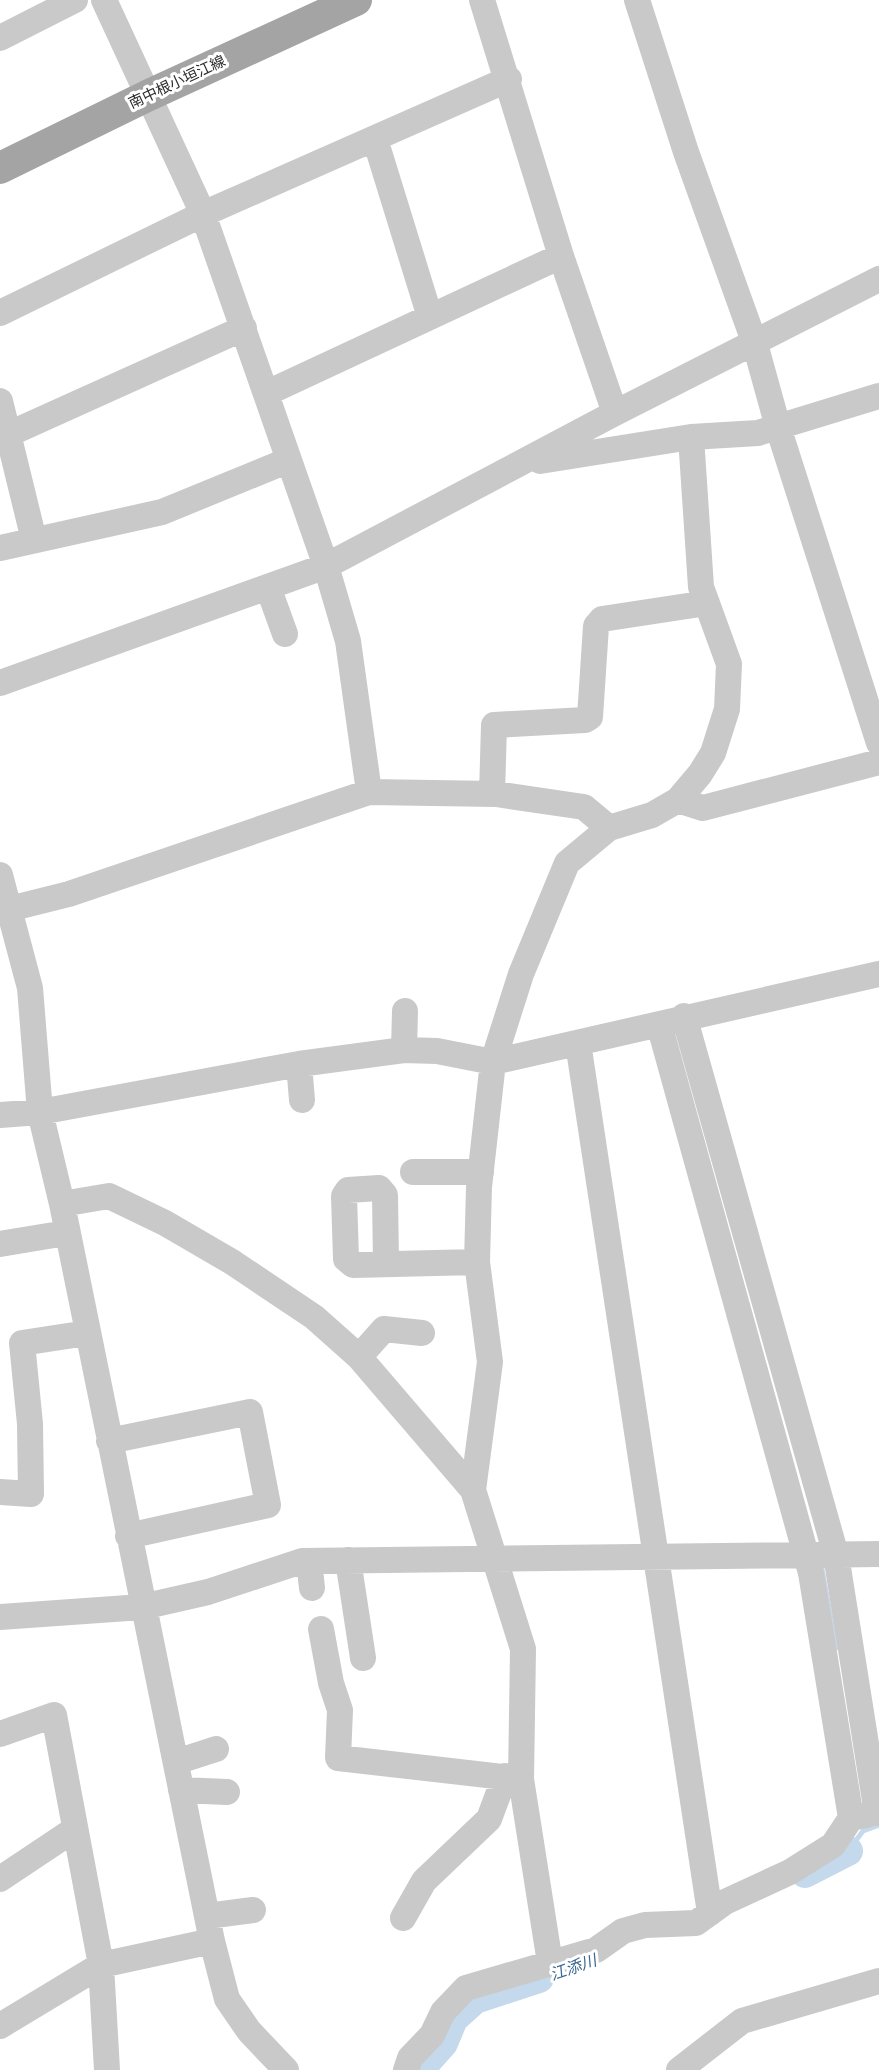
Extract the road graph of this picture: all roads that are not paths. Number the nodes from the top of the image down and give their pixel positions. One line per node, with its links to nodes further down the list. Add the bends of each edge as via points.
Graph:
1 (75, 0): 6 (street)
2 (104, 0): 8 (street)
3 (356, 0): 8 (main road, 南中根小垣江線)
4 (482, 0): 7 (street)
5 (637, 0): 17 (street)
6 (0, 38)
7 (508, 79): 9 (street); 12 (street)
8 (149, 95): 10 (main road, 南中根小垣江線); 11 (street)
9 (375, 139): 11 (street); 15 (street)
10 (0, 168)
11 (203, 214): 14 (street); 16 (street)
12 (561, 256): 15 (street); 21 (street)
13 (879, 279): 17 (street)
14 (0, 313)
15 (430, 317): 18 (street)
16 (244, 328): 18 (street); 23 (street)
17 (755, 344): 21 (street); 22 (street)
18 (267, 393): 25 (street)
19 (879, 396): 22 (street)
20 (0, 401): 23 (street)
21 (615, 413): 26 (street)
22 (778, 427): 24 (street, via 758,433); 34 (street)
23 (9, 434): 27 (street)
24 (691, 437): 26 (street); 31 (street, via 701,587)
25 (289, 460): 27 (street, via 162,512); 29 (street)
26 (522, 464): 29 (street)
27 (34, 540): 28 (street)
28 (0, 548)
29 (326, 566): 30 (street); 36 (street, via 348,641)
30 (268, 587): 32 (street); 33 (street)
31 (707, 603): 37 (street, via 602,619 596,626 590,717 494,725); 38 (street, via 729,664 727,709 712,753)
32 (285, 634)
33 (0, 683)
34 (879, 743)
35 (879, 762): 38 (street, via 703,808)
36 (369, 792): 37 (street); 41 (street, via 69,894)
37 (492, 794): 39 (street, via 584,807)
38 (678, 800): 39 (street, via 652,815)
39 (609, 828): 48 (street, via 567,863 521,974)
40 (0, 875): 41 (street)
41 (8, 926): 51 (street, via 30,988)
42 (879, 974): 44 (street)
43 (405, 1011): 47 (street)
44 (684, 1017): 45 (street); 68 (street)
45 (659, 1024): 46 (street); 68 (street)
46 (578, 1043): 48 (street); 71 (street)
47 (404, 1050): 48 (street, via 437,1051); 49 (street)
48 (493, 1062): 54 (street)
49 (299, 1064): 50 (street); 51 (street)
50 (302, 1100)
51 (40, 1112): 52 (street); 55 (street)
52 (0, 1115)
53 (413, 1172): 54 (street)
54 (481, 1172): 58 (street)
55 (62, 1204): 56 (street); 63 (street, via 109,1196 165,1223 314,1317)
56 (66, 1233): 57 (street); 60 (street)
57 (0, 1244)
58 (477, 1262): 59 (street); 65 (street, via 490,1362)
59 (386, 1264)
60 (87, 1333): 62 (street, via 22,1343); 64 (street)
61 (422, 1333): 63 (street, via 384,1329)
62 (11, 1351): 66 (street, via 30,1424 31,1494)
63 (359, 1357): 65 (street)
64 (109, 1441): 67 (street); 67 (street, via 250,1412 268,1505)
65 (473, 1490): 70 (street)
66 (0, 1492)
67 (128, 1536): 75 (street)
68 (819, 1554): 69 (street); 71 (street); 85 (street); 86 (street, via 811,1572)
69 (879, 1554)
70 (495, 1556): 71 (street); 72 (street); 82 (street, via 523,1649)
71 (655, 1556): 90 (street)
72 (348, 1560): 73 (street); 78 (street)
73 (309, 1561): 74 (street); 75 (street, via 208,1592)
74 (312, 1588)
75 (142, 1607): 76 (street); 81 (street)
76 (0, 1617)
77 (321, 1629): 82 (street, via 340,1710 338,1758)
78 (363, 1659)
79 (0, 1734): 87 (street, via 54,1715)
80 (216, 1749): 81 (street)
81 (176, 1762): 83 (street)
82 (513, 1778): 92 (street, via 489,1819 424,1881); 94 (street)
83 (181, 1790): 84 (street); 91 (street)
84 (227, 1792)
85 (878, 1812): 86 (street)
86 (851, 1818): 90 (street, via 833,1845)
87 (75, 1829): 88 (street); 95 (street)
88 (0, 1879)
89 (253, 1910): 91 (street)
90 (710, 1913): 94 (street, via 696,1923 645,1925 623,1931 596,1950)
91 (207, 1917): 93 (street)
92 (403, 1918)
93 (212, 1941): 95 (street); 99 (street, via 227,1999 249,2031)
94 (550, 1963): 100 (street, via 466,1988 443,2012 432,2035 410,2058)
95 (102, 1965): 97 (street); 98 (street)
96 (879, 1981): 101 (street, via 742,2021)
97 (0, 2025)
98 (107, 2070)
99 (286, 2070)
100 (406, 2070)
101 (679, 2070)

